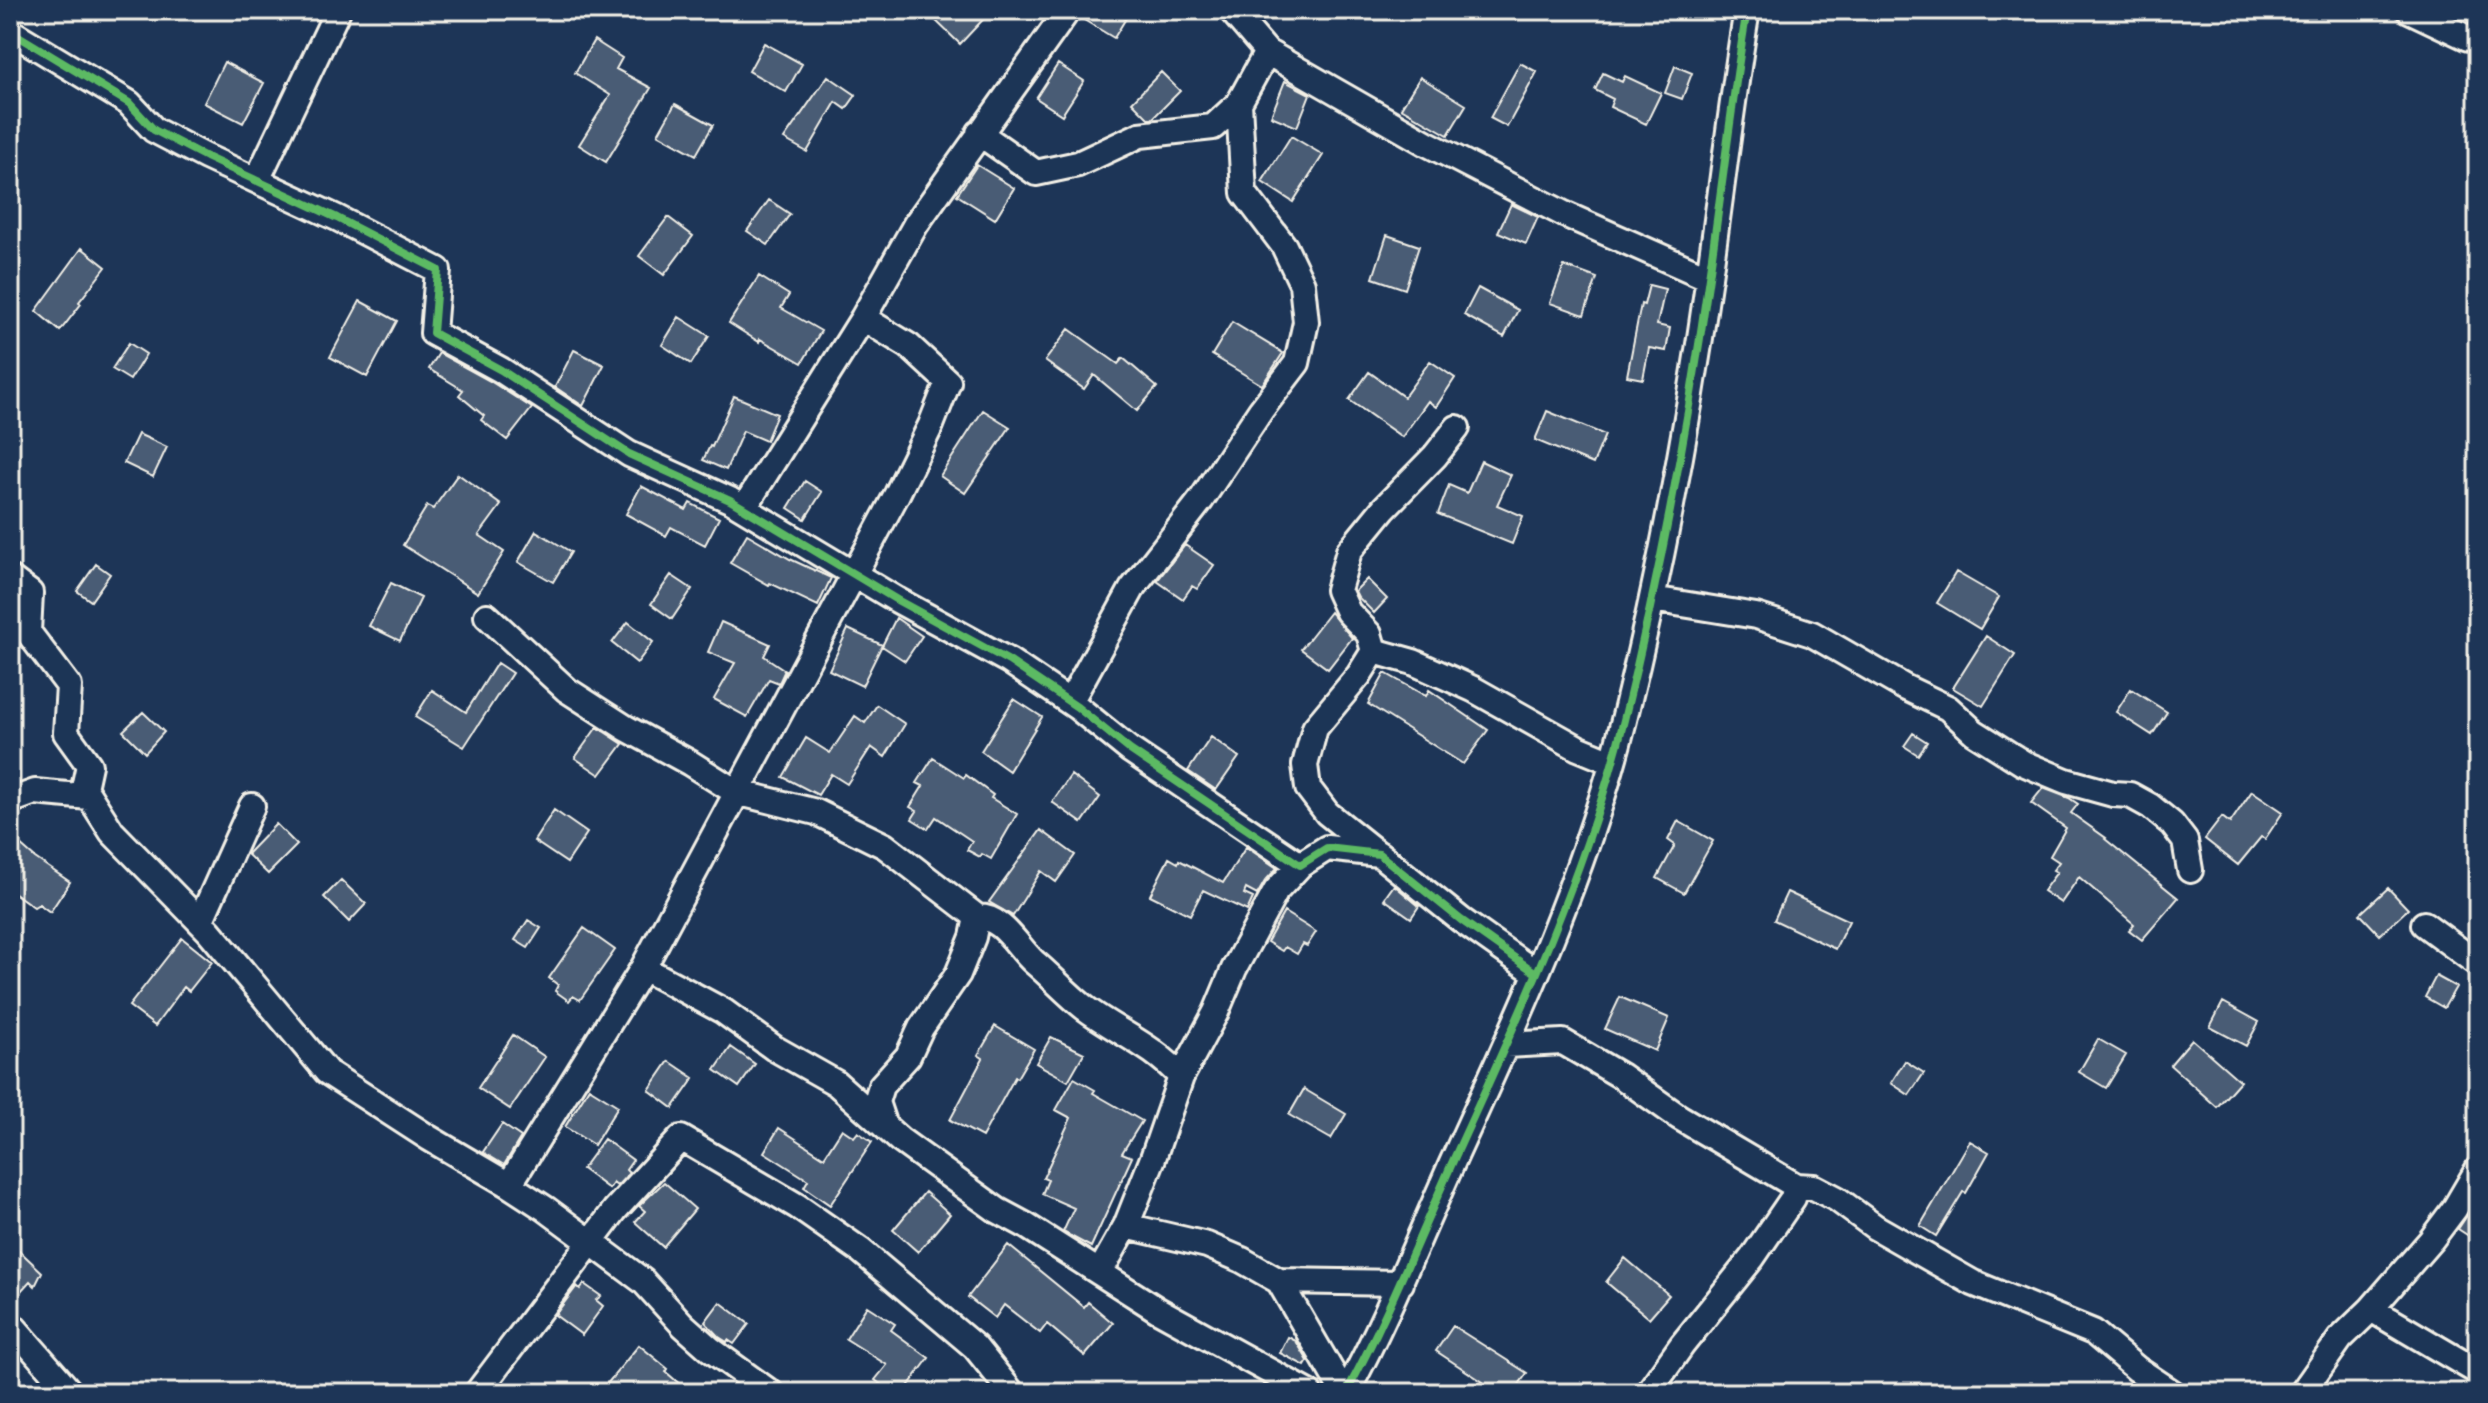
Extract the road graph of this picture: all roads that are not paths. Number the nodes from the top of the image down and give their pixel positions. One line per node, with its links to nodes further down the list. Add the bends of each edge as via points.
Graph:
1 (338, 10): 11 (street)
2 (1068, 10): 10 (street)
3 (1231, 10): 8 (street)
4 (1747, 10): 12 (street)
5 (2409, 10): 7 (street)
6 (10, 31): 11 (street, via 129,103 154,130)
7 (2478, 38)
8 (1267, 52): 9 (street); 12 (street, via 1564,214)
9 (1239, 103): 10 (street, via 1213,127 1140,135 1078,164 1036,173); 21 (street, via 1244,193 1284,246 1302,284 1306,322 1297,363 1132,589)
10 (979, 133): 13 (street, via 916,224)
11 (257, 180): 15 (street, via 438,270 433,333 501,370 629,454)
12 (1709, 278): 18 (street)
13 (863, 318): 15 (street); 16 (street, via 909,346 948,382)
14 (1457, 428): 20 (street, via 1349,551 1338,590 1348,612 1369,634)
15 (744, 508): 16 (street)
16 (853, 573): 21 (street, via 1009,661); 23 (street)
17 (10, 578): 24 (street, via 30,593 28,632 69,686 66,733 89,765 84,788)
18 (1652, 599): 22 (street); 29 (street, via 1756,616 1812,634 1948,708 2023,763 2066,781 2130,795 2150,806 2185,841)
19 (487, 616): 23 (street, via 567,690)
20 (1374, 651): 22 (street, via 1473,689); 27 (street, via 1315,728 1305,765 1308,788 1327,813)
21 (1070, 702): 28 (street, via 1130,750)
22 (1612, 762): 35 (street)
23 (736, 792): 30 (street, via 816,812 885,846); 34 (street)
24 (89, 797): 25 (street, via 35,792); 31 (street, via 112,832)
25 (11, 798)
26 (252, 806): 31 (street)
27 (1379, 854): 28 (street, via 1327,848); 35 (street)
28 (1300, 865): 37 (street, via 1269,903)
29 (2190, 870)
30 (977, 917): 37 (street, via 1013,936 1084,1007 1151,1049); 38 (street, via 958,974 908,1056 881,1086 876,1102)
31 (200, 922): 40 (street, via 327,1072)
32 (2424, 924): 33 (street)
33 (2478, 964)
34 (643, 968): 38 (street, via 723,1011 836,1083); 40 (street)
35 (1536, 973): 36 (street)
36 (1506, 1045): 41 (street, via 1563,1042); 46 (street)
37 (1181, 1077): 42 (street)
38 (884, 1126): 44 (street, via 980,1199)
39 (2478, 1169): 47 (street, via 2431,1240)
40 (509, 1185): 43 (street)
41 (1796, 1186): 56 (street, via 1752,1258); 57 (street, via 1814,1187 1837,1199 1973,1283 2093,1332)
42 (1126, 1226): 44 (street); 45 (street, via 1207,1245)
43 (590, 1243): 51 (street); 52 (street, via 643,1281 710,1349); 53 (street, via 681,1138 860,1250 975,1347)
44 (1100, 1272): 54 (street)
45 (1279, 1281): 46 (street); 55 (street)
46 (1401, 1283): 55 (street)
47 (2371, 1309): 49 (street); 58 (street, via 2340,1339)
48 (10, 1323): 50 (street)
49 (2478, 1372)
50 (71, 1393)
51 (477, 1393)
52 (771, 1393)
53 (1012, 1393)
54 (1309, 1393)
55 (1345, 1393)
56 (1648, 1393)
57 (2173, 1393)
58 (2302, 1393)

